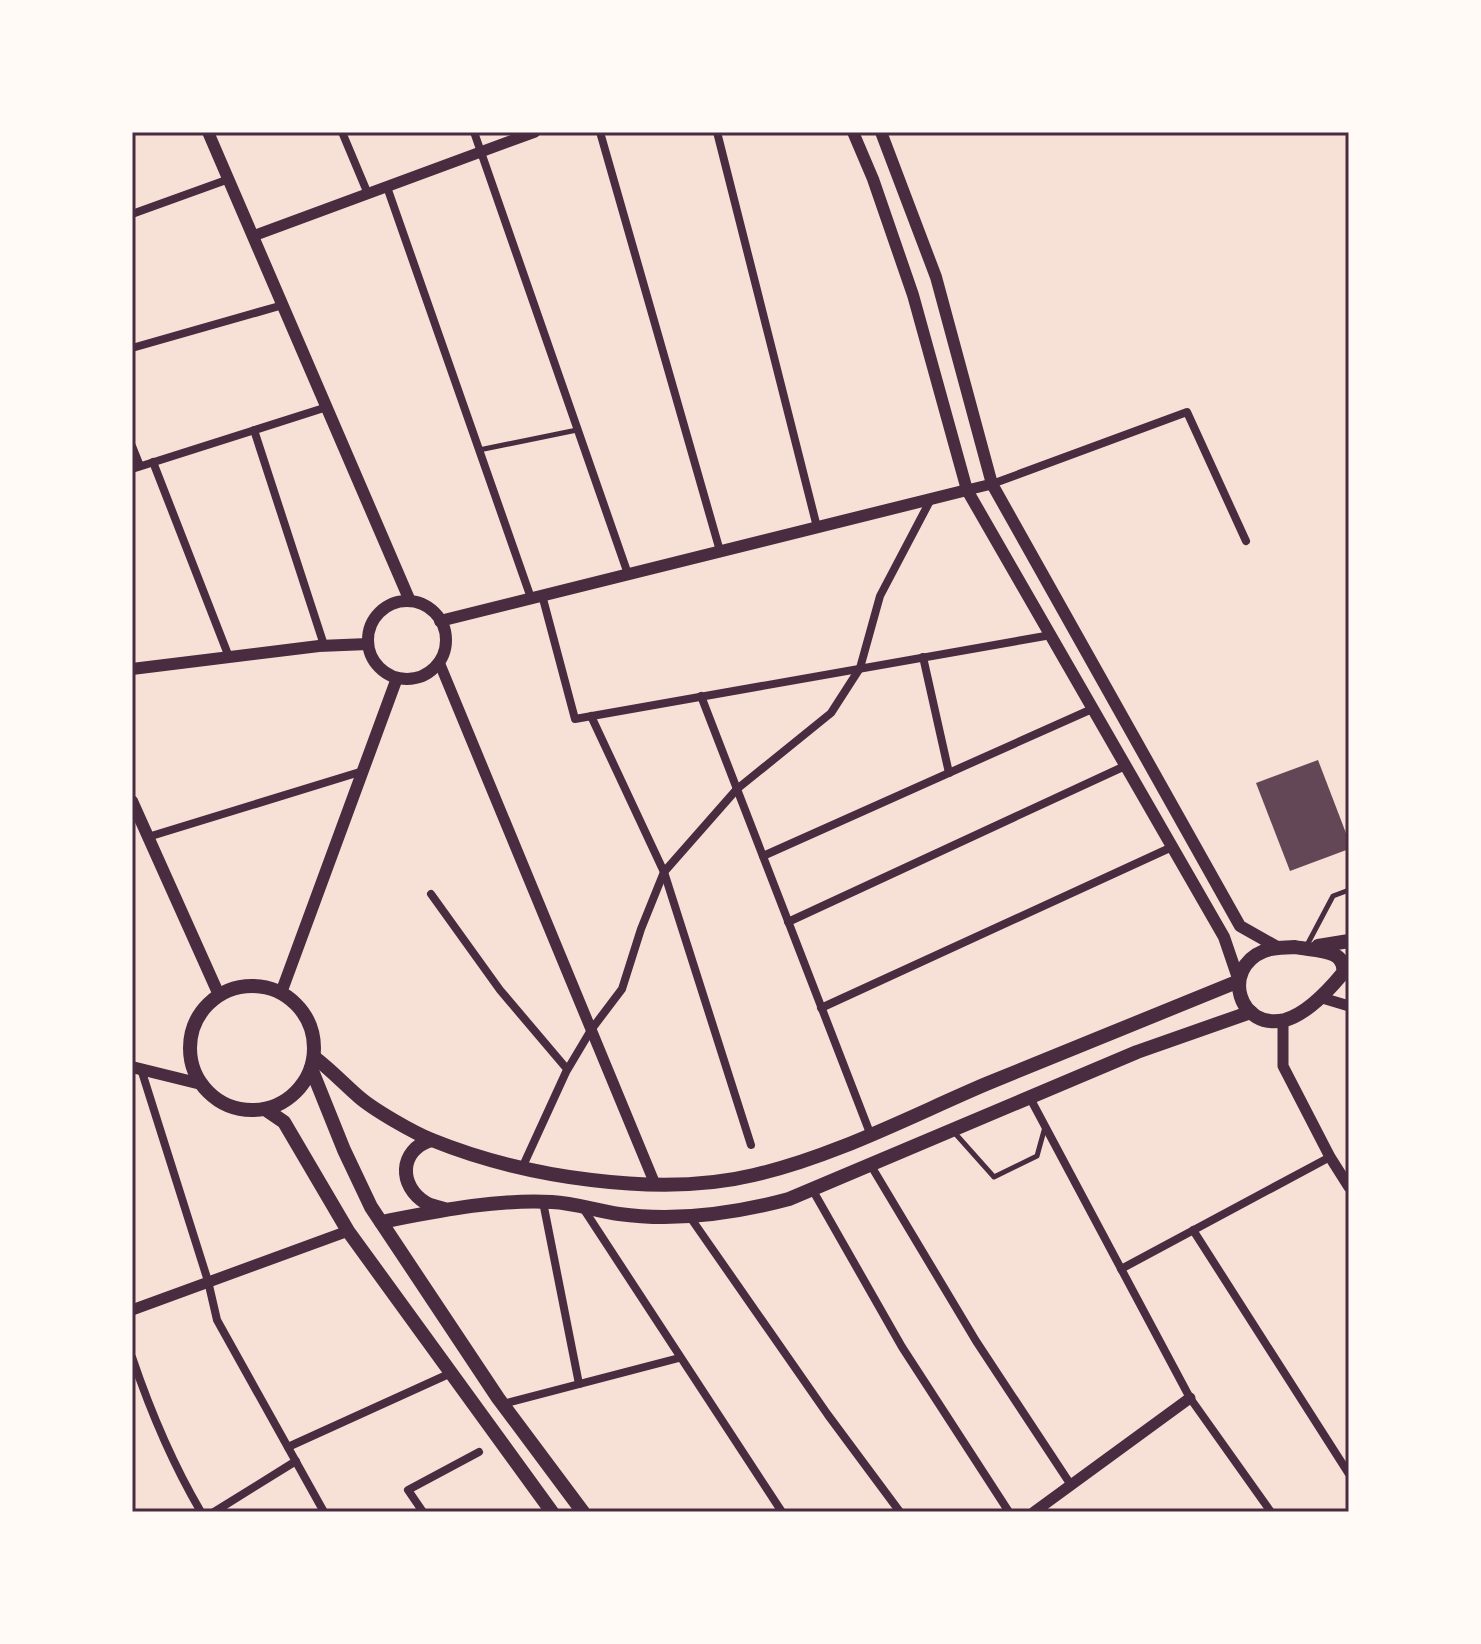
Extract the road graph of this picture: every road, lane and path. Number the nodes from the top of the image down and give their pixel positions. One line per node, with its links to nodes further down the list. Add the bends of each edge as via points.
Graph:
1 (208, 132): 10 (main road)
2 (342, 132): 12 (street)
3 (474, 132): 9 (street)
4 (535, 132): 9 (street)
5 (600, 132): 29 (street)
6 (717, 132): 27 (street)
7 (853, 132): 25 (main road, via 913,295)
8 (881, 132): 24 (main road, via 936,277)
9 (482, 151): 11 (street); 18 (street)
10 (229, 179): 13 (street); 14 (main road)
11 (387, 187): 12 (street); 21 (street)
12 (368, 194): 14 (street)
13 (132, 214)
14 (253, 236): 15 (main road)
15 (283, 305): 16 (street); 17 (main road)
16 (132, 348)
17 (327, 407): 19 (street); 32 (main road)
18 (578, 429): 21 (lane); 30 (street)
19 (254, 430): 22 (street); 36 (street)
20 (132, 446): 23 (street)
21 (479, 450): 31 (street)
22 (153, 462): 23 (street); 37 (street)
23 (136, 468)
24 (992, 484): 25 (street); 28 (street, via 1187,412); 59 (main road, via 1240,926)
25 (967, 490): 26 (main road); 34 (main road)
26 (931, 499): 27 (main road); 40 (street, via 880,596)
27 (817, 527): 29 (main road)
28 (1246, 541)
29 (720, 551): 30 (main road)
30 (628, 574): 31 (main road)
31 (537, 597): 33 (main road); 45 (street, via 575,719)
32 (410, 601): 33 (main road, via 422,604); 35 (main road, via 379,613)
33 (440, 621): 39 (main road, via 445,642)
34 (1051, 635): 38 (street); 44 (main road)
35 (368, 644): 36 (main road); 42 (main road, via 377,666)
36 (324, 645): 37 (main road)
37 (229, 657): 41 (main road)
38 (923, 657): 40 (street); 48 (street)
39 (439, 662): 42 (main road, via 420,677); 70 (street)
40 (860, 668): 43 (street); 49 (street, via 831,713)
41 (132, 669)
42 (397, 678): 47 (main road)
43 (701, 696): 45 (street); 49 (street)
44 (1092, 709): 46 (main road); 48 (street)
45 (591, 716): 54 (street)
46 (1125, 766): 52 (main road); 57 (street)
47 (363, 771): 51 (street); 63 (main road)
48 (949, 773): 53 (street)
49 (737, 789): 53 (street); 54 (street)
50 (132, 801): 51 (main road)
51 (148, 837): 65 (main road)
52 (1172, 847): 61 (main road, via 1224,937); 67 (street)
53 (763, 856): 57 (street)
54 (664, 872): 70 (street, via 622,989); 81 (street)
55 (1349, 890): 60 (lane, via 1333,896)
56 (431, 894): 73 (street, via 500,990)
57 (788, 922): 67 (street)
58 (1349, 941): 60 (main road)
59 (1279, 948): 60 (main road); 61 (main road, via 1251,958)
60 (1304, 949): 64 (main road, via 1334,954 1344,964 1343,973)
61 (1239, 981): 68 (main road, via 1240,999); 79 (main road)
62 (1349, 982): 64 (main road)
63 (281, 993): 65 (main road, via 239,987); 71 (main road, via 307,1020 314,1038)
64 (1322, 993): 66 (street); 69 (main road, via 1299,1014)
65 (219, 995): 74 (main road, via 194,1026 190,1046)
66 (1349, 1006)
67 (821, 1008): 79 (street)
68 (1251, 1012): 69 (main road, via 1265,1020); 75 (main road, via 1137,1052)
69 (1283, 1020): 82 (street, via 1283,1066)
70 (591, 1030): 73 (street); 85 (street)
71 (313, 1062): 76 (main road, via 294,1095); 80 (main road, via 361,1099); 92 (main road, via 344,1150)
72 (136, 1068): 74 (main road); 96 (street)
73 (567, 1069): 84 (street)
74 (201, 1084): 76 (main road, via 229,1106)
75 (1030, 1098): 77 (street); 78 (main road)
76 (265, 1109): 94 (main road, via 284,1122)
77 (1045, 1127): 78 (lane, via 1037,1156 994,1177); 95 (street)
78 (952, 1130): 83 (main road)
79 (870, 1133): 85 (main road, via 754,1175)
80 (431, 1140): 84 (main road); 90 (main road, via 411,1151 406,1179 426,1203)
81 (751, 1145)
82 (1330, 1157): 86 (street); 93 (street)
83 (870, 1164): 87 (main road); 108 (street, via 976,1341)
84 (522, 1168): 85 (main road)
85 (655, 1184)
86 (1349, 1187)
87 (812, 1189): 91 (main road, via 741,1212); 117 (street, via 902,1347)
88 (543, 1202): 89 (main road); 90 (main road, via 498,1201); 101 (street)
89 (582, 1207): 91 (main road); 99 (street)
90 (445, 1210): 92 (main road)
91 (690, 1217): 116 (street)
92 (381, 1222): 103 (main road)
93 (1193, 1230): 95 (street); 107 (street)
94 (348, 1231): 96 (street); 100 (main road)
95 (1121, 1269): 102 (street)
96 (208, 1281): 97 (street); 104 (street, via 217,1320)
97 (132, 1310)
98 (132, 1357): 109 (street, via 158,1429)
99 (679, 1358): 101 (street); 115 (street)
100 (451, 1373): 104 (street); 113 (main road)
101 (579, 1384): 103 (street)
102 (1190, 1398): 108 (street); 119 (street)
103 (503, 1404): 114 (main road)
104 (288, 1447): 106 (street)
105 (479, 1452): 112 (street, via 408,1490)
106 (296, 1461): 110 (street); 111 (street)
107 (1349, 1474)
108 (1071, 1485): 118 (street)
109 (201, 1512)
110 (214, 1512)
111 (324, 1512)
112 (423, 1512)
113 (552, 1512)
114 (583, 1512)
115 (782, 1512)
116 (900, 1512)
117 (1009, 1512)
118 (1034, 1512)
119 (1271, 1512)

